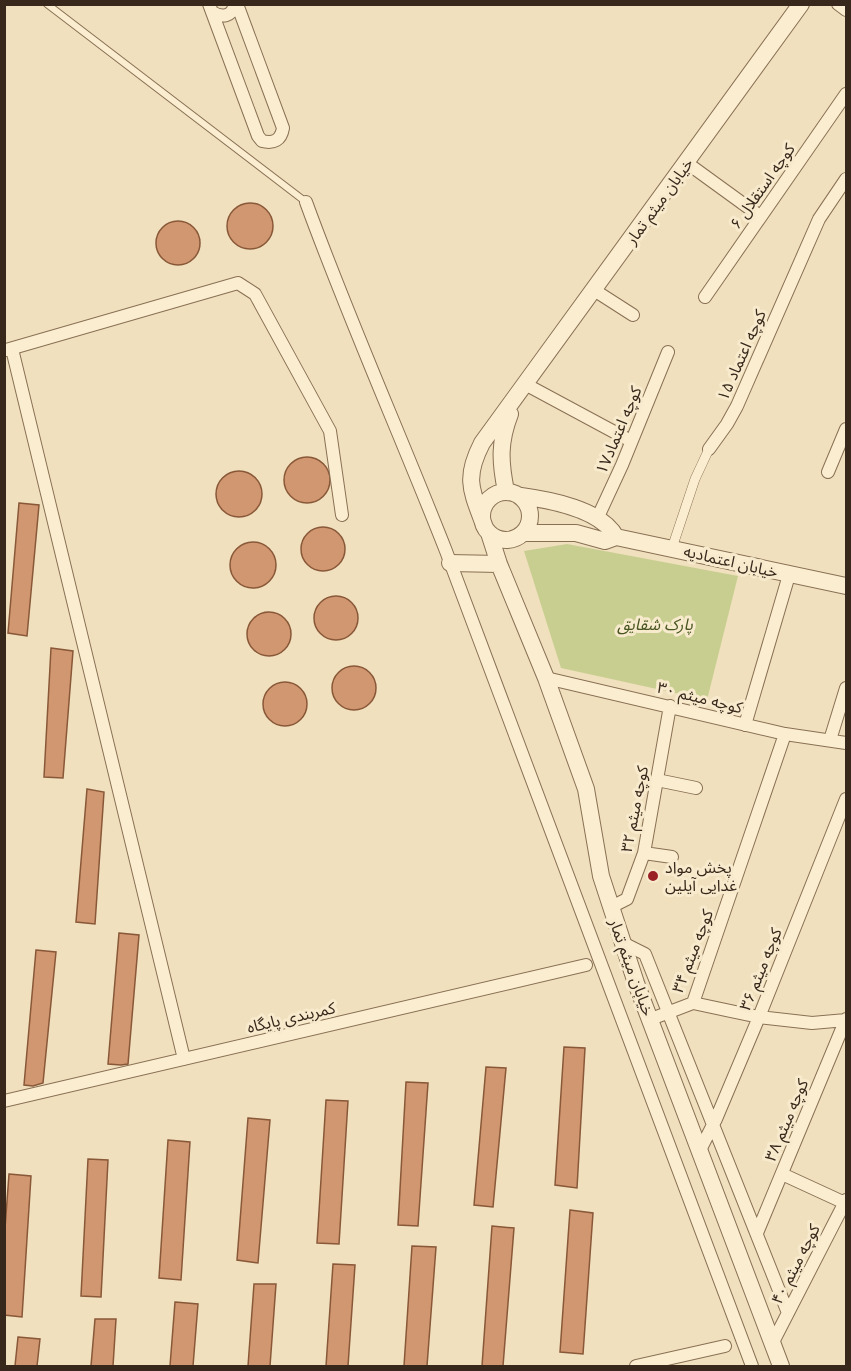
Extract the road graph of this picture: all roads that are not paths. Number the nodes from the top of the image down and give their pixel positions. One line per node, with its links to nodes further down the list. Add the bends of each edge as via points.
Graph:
1 (47, 4): 10 (lane)
2 (236, 4): 5 (street, via 227,16 219,16); 5 (street, via 283,128 277,141 269,143 258,136)
3 (801, 4): 8 (street, خیابان میثم تمار)
4 (838, 4): 6 (street)
5 (210, 8)
6 (846, 10)
7 (846, 94): 11 (street, کوچه استقلال ۶)
8 (687, 163): 11 (street); 12 (street, خیابان میثم تمار)
9 (846, 179): 20 (street, کوچه اعتماد ۱۵, via 819,219 737,406)
10 (306, 202): 29 (street)
11 (760, 216): 13 (street, کوچه استقلال ۶)
12 (594, 290): 14 (street); 17 (street, خیابان میثم تمار)
13 (705, 297)
14 (633, 315)
15 (8, 350): 23 (street, via 238,283 255,294 330,431); 53 (street)
16 (668, 352): 19 (street, کوچه اعتماد۱۷)
17 (521, 391): 19 (street); 22 (street, خیابان میثم تمار, via 502,436 501,464); 25 (street, خیابان میثم تمار, via 482,442 472,462 472,495)
18 (846, 429): 21 (street)
19 (631, 441): 24 (street, کوچه اعتماد۱۷)
20 (709, 449): 28 (street, کوچه اعتماد ۱۵)
21 (828, 472)
22 (514, 493): 24 (street, via 554,501); 25 (street, via 497,493 489,498 482,516); 26 (street, via 529,506 531,515 529,525)
23 (342, 515)
24 (597, 519): 27 (street, via 611,528)
25 (486, 529): 26 (street, via 506,540); 30 (street, خیابان میثم تمار)
26 (520, 535): 27 (street, خیابان اعتمادیه, via 576,533 605,541); 30 (street)
27 (616, 537): 28 (street, خیابان اعتمادیه)
28 (672, 548): 31 (street, خیابان اعتمادیه)
29 (450, 563): 30 (street); 64 (street, via 570,872)
30 (499, 564): 33 (street, خیابان میثم تمار)
31 (789, 575): 32 (street, خیابان اعتمادیه); 36 (street)
32 (846, 585)
33 (546, 678): 35 (street, کوچه میثم ۳۰); 45 (street, خیابان میثم تمار, via 586,789 601,876)
34 (846, 688): 38 (street)
35 (670, 706): 36 (street, کوچه میثم ۳۰); 40 (street, کوچه میثم ۳۲)
36 (745, 725): 37 (street, کوچه میثم ۳۰)
37 (785, 734): 38 (street, کوچه میثم ۳۰); 48 (street, کوچه میثم ۳۴)
38 (830, 740): 39 (street, کوچه میثم ۳۰)
39 (846, 743)
40 (657, 780): 41 (street); 43 (street, کوچه میثم ۳۲)
41 (696, 788)
42 (846, 799): 50 (street, کوچه میثم ۳۶)
43 (644, 852): 44 (street); 45 (street, کوچه میثم ۳۲, via 627,899)
44 (672, 857)
45 (611, 907): 46 (street, خیابان میثم تمار)
46 (623, 944): 49 (street, via 645,954); 51 (street, خیابان میثم تمار)
47 (586, 965): 53 (street, کمربندی پایگاه)
48 (693, 1003): 49 (street, کوچه میثم ۳۴); 50 (street)
49 (667, 1012): 51 (street, کوچه میثم ۳۴); 55 (street)
50 (759, 1017): 52 (street, via 812,1023); 55 (street, کوچه میثم ۳۶)
51 (651, 1019): 56 (street, خیابان میثم تمار)
52 (846, 1020): 57 (street, کوچه میثم ۳۸)
53 (184, 1059): 54 (street, کمربندی پایگاه)
54 (4, 1101)
55 (713, 1124): 56 (street, کوچه میثم ۳۶); 59 (street)
56 (700, 1150): 61 (street, خیابان میثم تمار)
57 (782, 1174): 58 (street); 59 (street, کوچه میثم ۳۸)
58 (846, 1201): 60 (street, کوچه میثم ۴۰)
59 (757, 1233): 60 (street)
60 (788, 1313): 61 (street, کوچه میثم ۴۰)
61 (772, 1344): 65 (street, خیابان میثم تمار)
62 (725, 1346): 63 (street)
63 (636, 1366)
64 (752, 1366)
65 (781, 1366)

